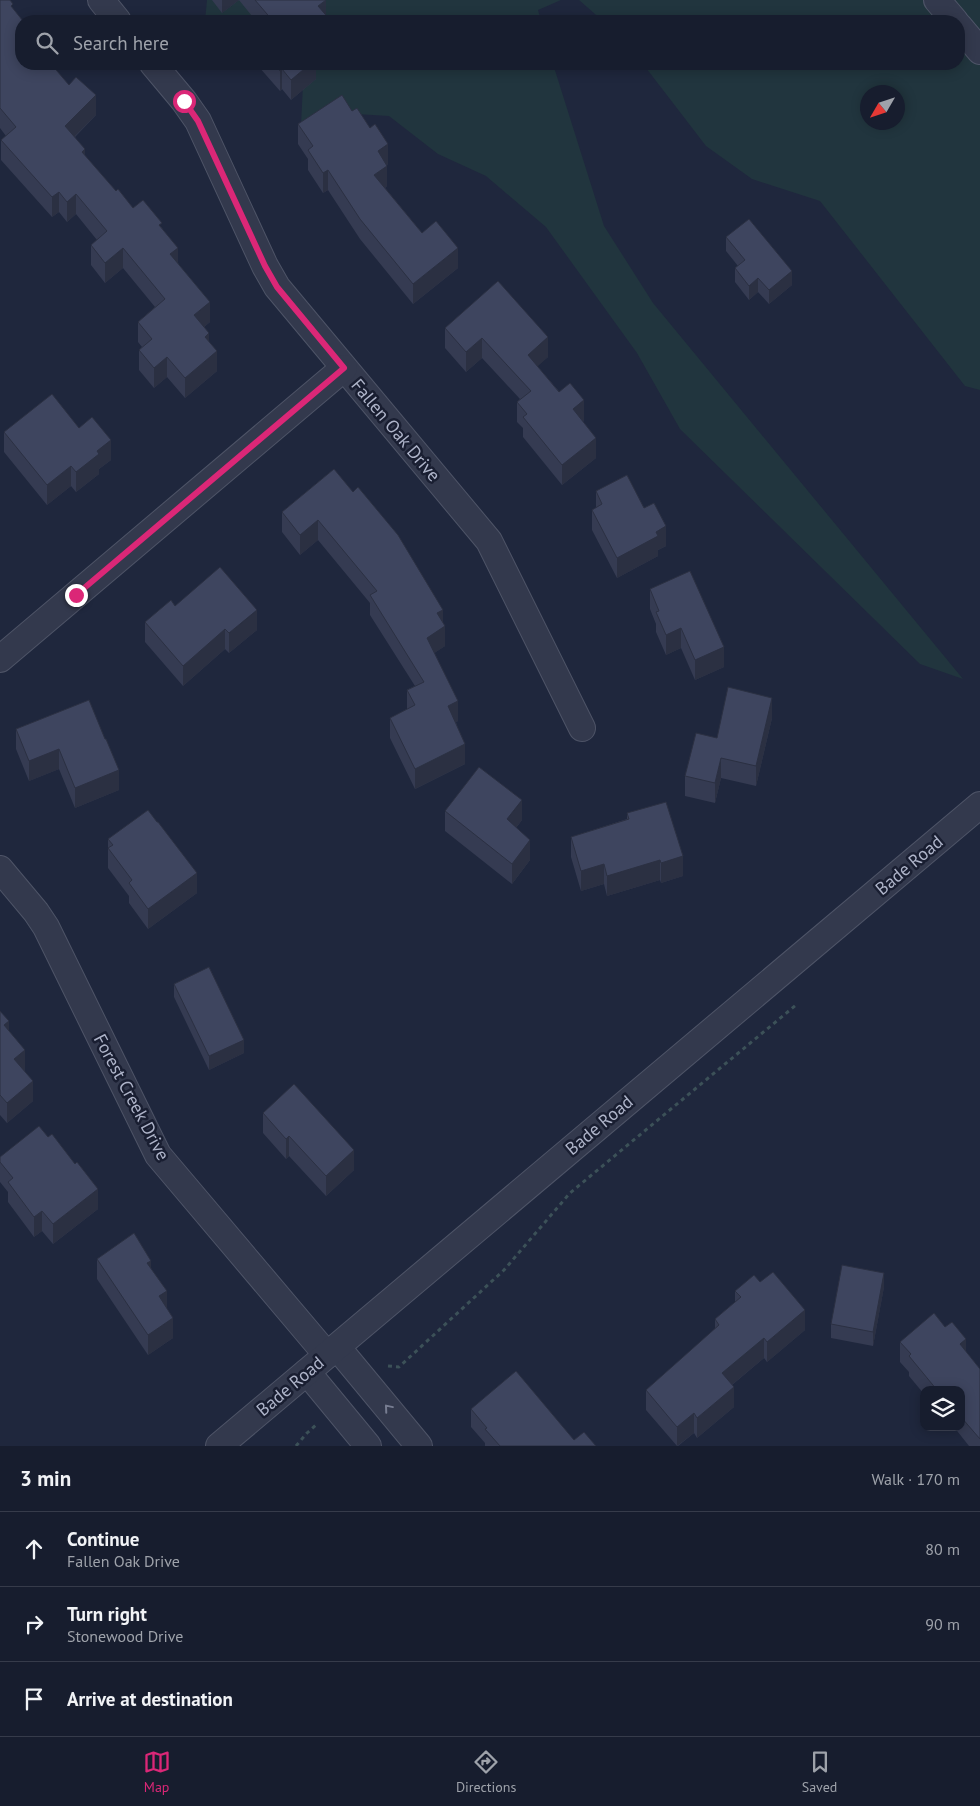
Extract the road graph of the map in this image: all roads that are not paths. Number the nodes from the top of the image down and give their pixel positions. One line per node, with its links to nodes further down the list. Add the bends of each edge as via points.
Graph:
1 (101, 0): 3 (street)
2 (937, 0): 4 (street)
3 (113, 15)
4 (950, 15)
5 (965, 33): 6 (street)
6 (980, 51)
7 (159, 70): 8 (street, Fallen Oak Drive, via 198,121 277,287)
8 (344, 368): 9 (street); 10 (street, Fallen Oak Drive, via 488,541)
9 (0, 659)
10 (582, 728)
11 (980, 805): 13 (street, Bade Road)
12 (0, 868): 13 (street, Forest Creek Drive, via 46,927 158,1155)
13 (332, 1351): 14 (street, Bade Road); 17 (street, Forest Creek Drive, one-way to 13)
14 (307, 1372): 15 (street, Bade Road); 16 (street)
15 (219, 1446)
16 (368, 1446)
17 (419, 1446)

